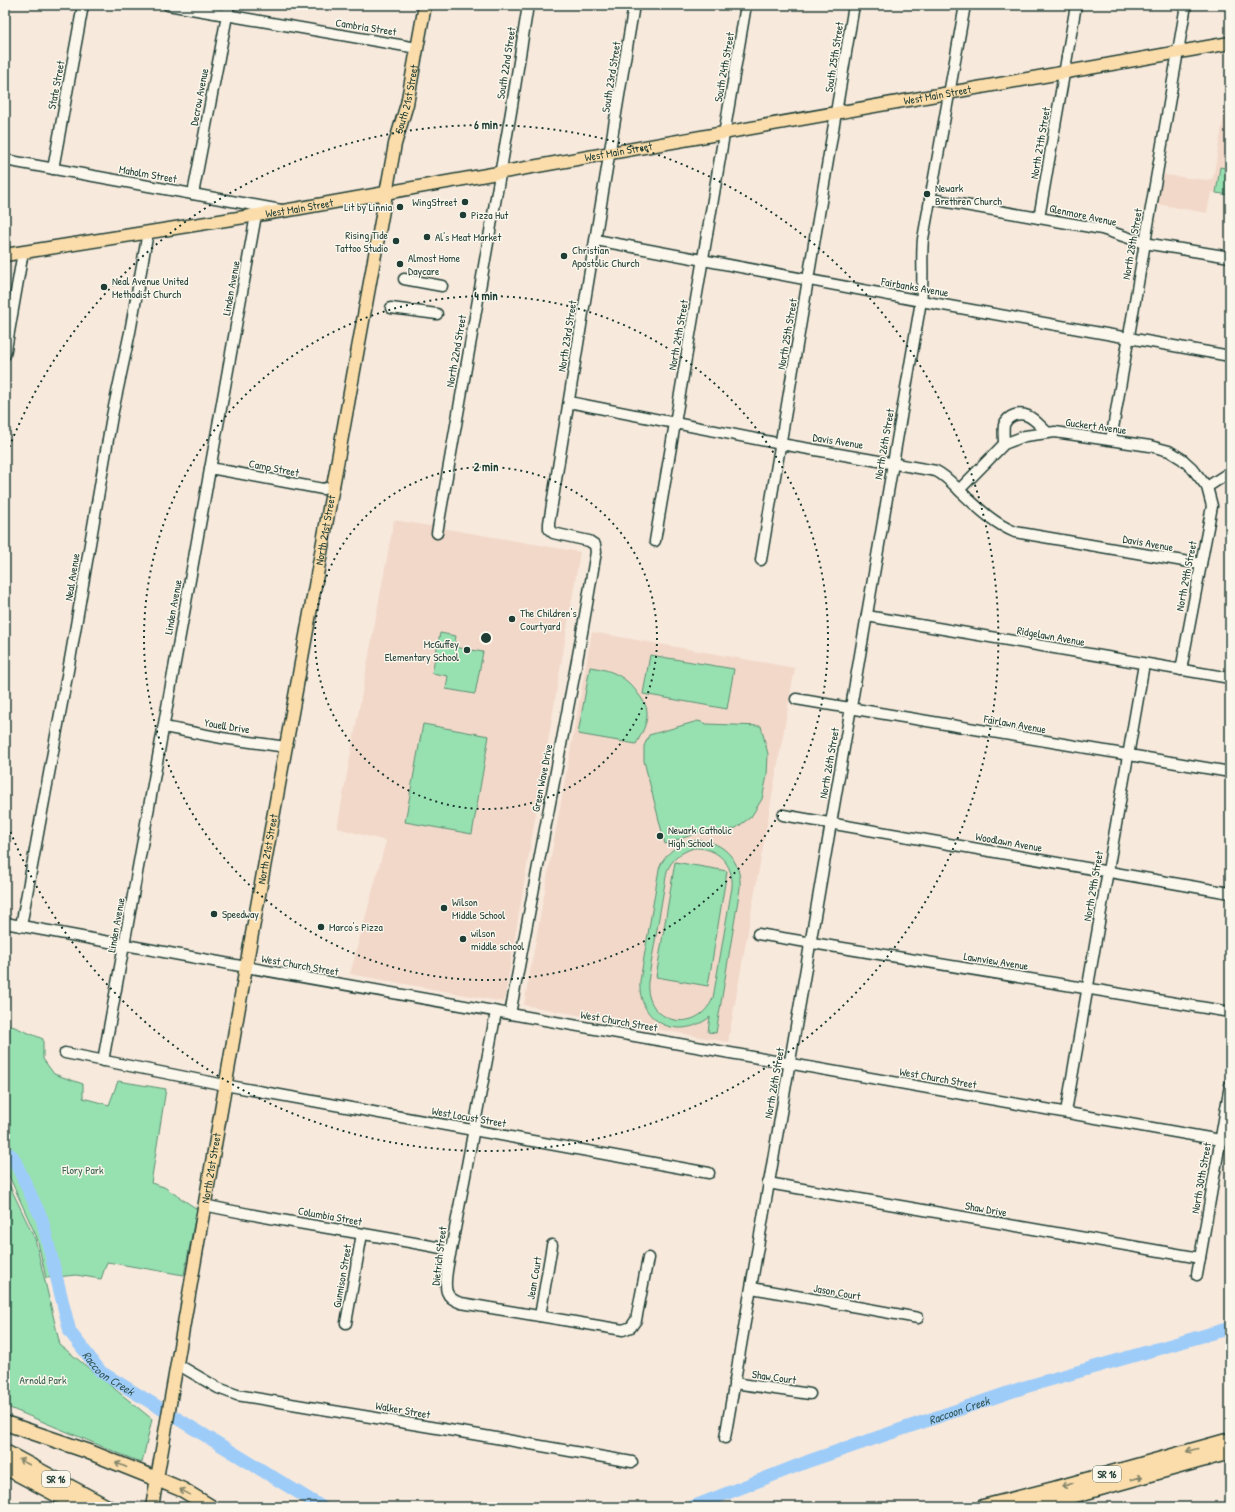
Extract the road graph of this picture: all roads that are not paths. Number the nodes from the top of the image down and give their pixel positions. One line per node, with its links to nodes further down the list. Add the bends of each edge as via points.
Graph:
1 (83, 5): 21 (street, State Street)
2 (168, 5): 11 (street, Cambria Street)
3 (425, 5): 13 (main road, South 21st Street)
4 (528, 5): 22 (street, South 22nd Street)
5 (634, 5): 19 (street, South 23rd Street)
6 (746, 5): 18 (street, South 24th Street)
7 (854, 5): 17 (street, South 25th Street)
8 (966, 5): 16 (street, North 26th Street)
9 (1076, 5): 15 (street, North 27th Street)
10 (1186, 5): 14 (street, North 28th Street)
11 (228, 10): 13 (street, Cambria Street); 24 (street, Decrow Avenue)
12 (1230, 43): 14 (main road, West Main Street)
13 (418, 48): 23 (main road, South 21st Street, via 407,104 395,144)
14 (1178, 52): 15 (main road, West Main Street); 31 (street, North 28th Street)
15 (1065, 72): 16 (main road, West Main Street); 28 (street, North 27th Street)
16 (950, 93): 17 (main road, West Main Street); 25 (street, North 26th Street)
17 (837, 113): 18 (main road, West Main Street); 37 (street, North 25th Street)
18 (724, 133): 19 (main road, West Main Street); 35 (street, North 24th Street)
19 (611, 153): 22 (main road, West Main Street); 30 (street, North 23rd Street)
20 (5, 160): 21 (street, Maholm Street)
21 (53, 169): 24 (street, Maholm Street)
22 (500, 173): 23 (main road, West Main Street); 57 (street, North 22nd Street)
23 (387, 193): 26 (main road, West Main Street); 54 (main road, North 21st Street)
24 (193, 194): 26 (street, Maholm Street)
25 (930, 199): 28 (street, Glenmore Avenue); 39 (street, North 26th Street, via 921,260)
26 (286, 211): 27 (main road, West Main Street)
27 (256, 216): 29 (main road, West Main Street); 52 (street, Linden Avenue)
28 (1039, 218): 31 (street, Glenmore Avenue, via 1102,229)
29 (148, 232): 32 (main road, West Main Street); 77 (street, Neal Avenue, via 112,416)
30 (596, 240): 35 (street, Fairbanks Avenue); 45 (street, North 23rd Street)
31 (1144, 243): 34 (street, Glenmore Avenue); 42 (street, North 28th Street)
32 (23, 252): 33 (main road, West Main Street); 43 (street)
33 (5, 255)
34 (1230, 257)
35 (703, 260): 37 (street, Fairbanks Avenue); 46 (street, North 24th Street)
36 (404, 278): 38 (street)
37 (809, 280): 39 (street, Fairbanks Avenue); 49 (street, North 25th Street)
38 (442, 286)
39 (921, 300): 42 (street, Fairbanks Avenue); 51 (street, North 26th Street)
40 (391, 308): 41 (street)
41 (437, 314)
42 (1129, 338): 44 (street, Fairbanks Avenue); 48 (street, North 28th Street)
43 (5, 355)
44 (1230, 356)
45 (569, 402): 46 (street, Davis Avenue); 59 (street, North 23rd Street, via 549,529 553,533 589,541)
46 (675, 423): 49 (street, Davis Avenue); 58 (street, North 24th Street)
47 (1047, 432): 48 (street, Guckert Avenue); 50 (street, Guckert Avenue, via 1025,436); 50 (street, via 1028,416 1014,415 1004,424)
48 (1111, 440): 55 (street, Guckert Avenue, via 1169,451 1192,468)
49 (781, 444): 51 (street, Davis Avenue); 60 (street, North 25th Street)
50 (1004, 444): 56 (street, Guckert Avenue)
51 (893, 462): 56 (street, Davis Avenue, via 936,471); 62 (street, North 26th Street)
52 (210, 468): 54 (street, Camp Street, via 322,489); 68 (street, Linden Avenue)
53 (1230, 472): 55 (street)
54 (334, 486): 69 (main road, North 21st Street)
55 (1207, 487): 61 (street, North 29th Street, via 1212,506)
56 (959, 490): 61 (street, Davis Avenue, via 988,517 1015,532)
57 (437, 533)
58 (655, 541)
59 (595, 546): 85 (street, Green Wave Drive, via 579,650)
60 (761, 560)
61 (1201, 564): 64 (street, North 29th Street)
62 (867, 616): 63 (street, Ridgelawn Avenue); 67 (street, North 26th Street)
63 (1144, 664): 64 (street, Ridgelawn Avenue); 70 (street, North 29th Street)
64 (1181, 670): 65 (street, Ridgelawn Avenue)
65 (1230, 678)
66 (796, 699): 67 (street, Fairlawn Avenue)
67 (851, 708): 70 (street, Fairlawn Avenue); 73 (street, North 26th Street)
68 (164, 727): 69 (street, Youell Drive); 80 (street, Linden Avenue)
69 (286, 747): 81 (main road, North 21st Street)
70 (1128, 755): 71 (street, Fairlawn Avenue); 74 (street, North 29th Street)
71 (1230, 772)
72 (784, 815): 73 (street, Woodlawn Avenue)
73 (831, 824): 74 (street, Woodlawn Avenue); 79 (street, North 26th Street)
74 (1108, 872): 75 (street, Woodlawn Avenue); 82 (street, North 29th Street)
75 (1230, 893)
76 (5, 923): 77 (street, West Church Street)
77 (21, 926): 80 (street, West Church Street)
78 (758, 934): 79 (street, Lawnview Avenue)
79 (811, 942): 82 (street, Lawnview Avenue); 88 (street, North 26th Street)
80 (125, 945): 81 (street, West Church Street); 87 (street, Linden Avenue)
81 (246, 968): 83 (street, West Church Street); 89 (main road, North 21st Street)
82 (1088, 989): 84 (street, Lawnview Avenue); 91 (street, North 29th Street)
83 (496, 1012): 85 (street, West Church Street); 92 (street, Dietrich Street)
84 (1230, 1012)
85 (510, 1014): 88 (street, West Church Street)
86 (65, 1053): 87 (street, West Locust Street)
87 (103, 1061): 89 (street, West Locust Street)
88 (789, 1063): 91 (street, West Church Street); 95 (street, North 26th Street)
89 (225, 1085): 92 (street, West Locust Street); 96 (main road, North 21st Street)
90 (1230, 1085): 93 (street, North 30th Street)
91 (1066, 1112): 93 (street, West Church Street)
92 (474, 1130): 94 (street, West Locust Street); 99 (street, Dietrich Street)
93 (1225, 1140): 101 (street, North 30th Street)
94 (709, 1173)
95 (768, 1183): 101 (street, Shaw Drive); 103 (street, North 26th Street)
96 (204, 1205): 97 (street, Columbia Street); 107 (main road, North 21st Street)
97 (362, 1234): 99 (street, Columbia Street); 106 (street, Gunnison Street)
98 (552, 1245): 104 (street, Jean Court)
99 (450, 1250): 104 (street, Dietrich Street, via 446,1290 453,1300 461,1304)
100 (648, 1258): 104 (street, Dietrich Street, via 636,1320 628,1328 618,1330)
101 (1200, 1258): 102 (street, North 30th Street)
102 (1197, 1276)
103 (752, 1288): 105 (street, Jason Court); 108 (street, North 26th Street)
104 (540, 1316)
105 (918, 1318)
106 (346, 1323)
107 (177, 1364): 115 (street, Walker Street, via 218,1388 237,1395); 117 (main road, North 21st Street)
108 (734, 1383): 109 (street, Shaw Court); 111 (street, North 26th Street)
109 (810, 1394)
110 (5, 1423): 117 (highway, one-way to 110, via 87,1451)
111 (725, 1438)
112 (1230, 1440): 122 (highway, SR 16, one-way to 122)
113 (5, 1452): 119 (highway, SR 16, one-way to 113)
114 (1230, 1452): 123 (highway, SR 16, one-way to 114)
115 (632, 1462)
116 (5, 1466): 118 (highway, SR 16)
117 (157, 1479): 120 (main road, North 21st Street); 121 (highway, one-way to 117, via 183,1490)
118 (80, 1507)
119 (108, 1507)
120 (152, 1507)
121 (211, 1507)
122 (983, 1507)
123 (1032, 1507)

